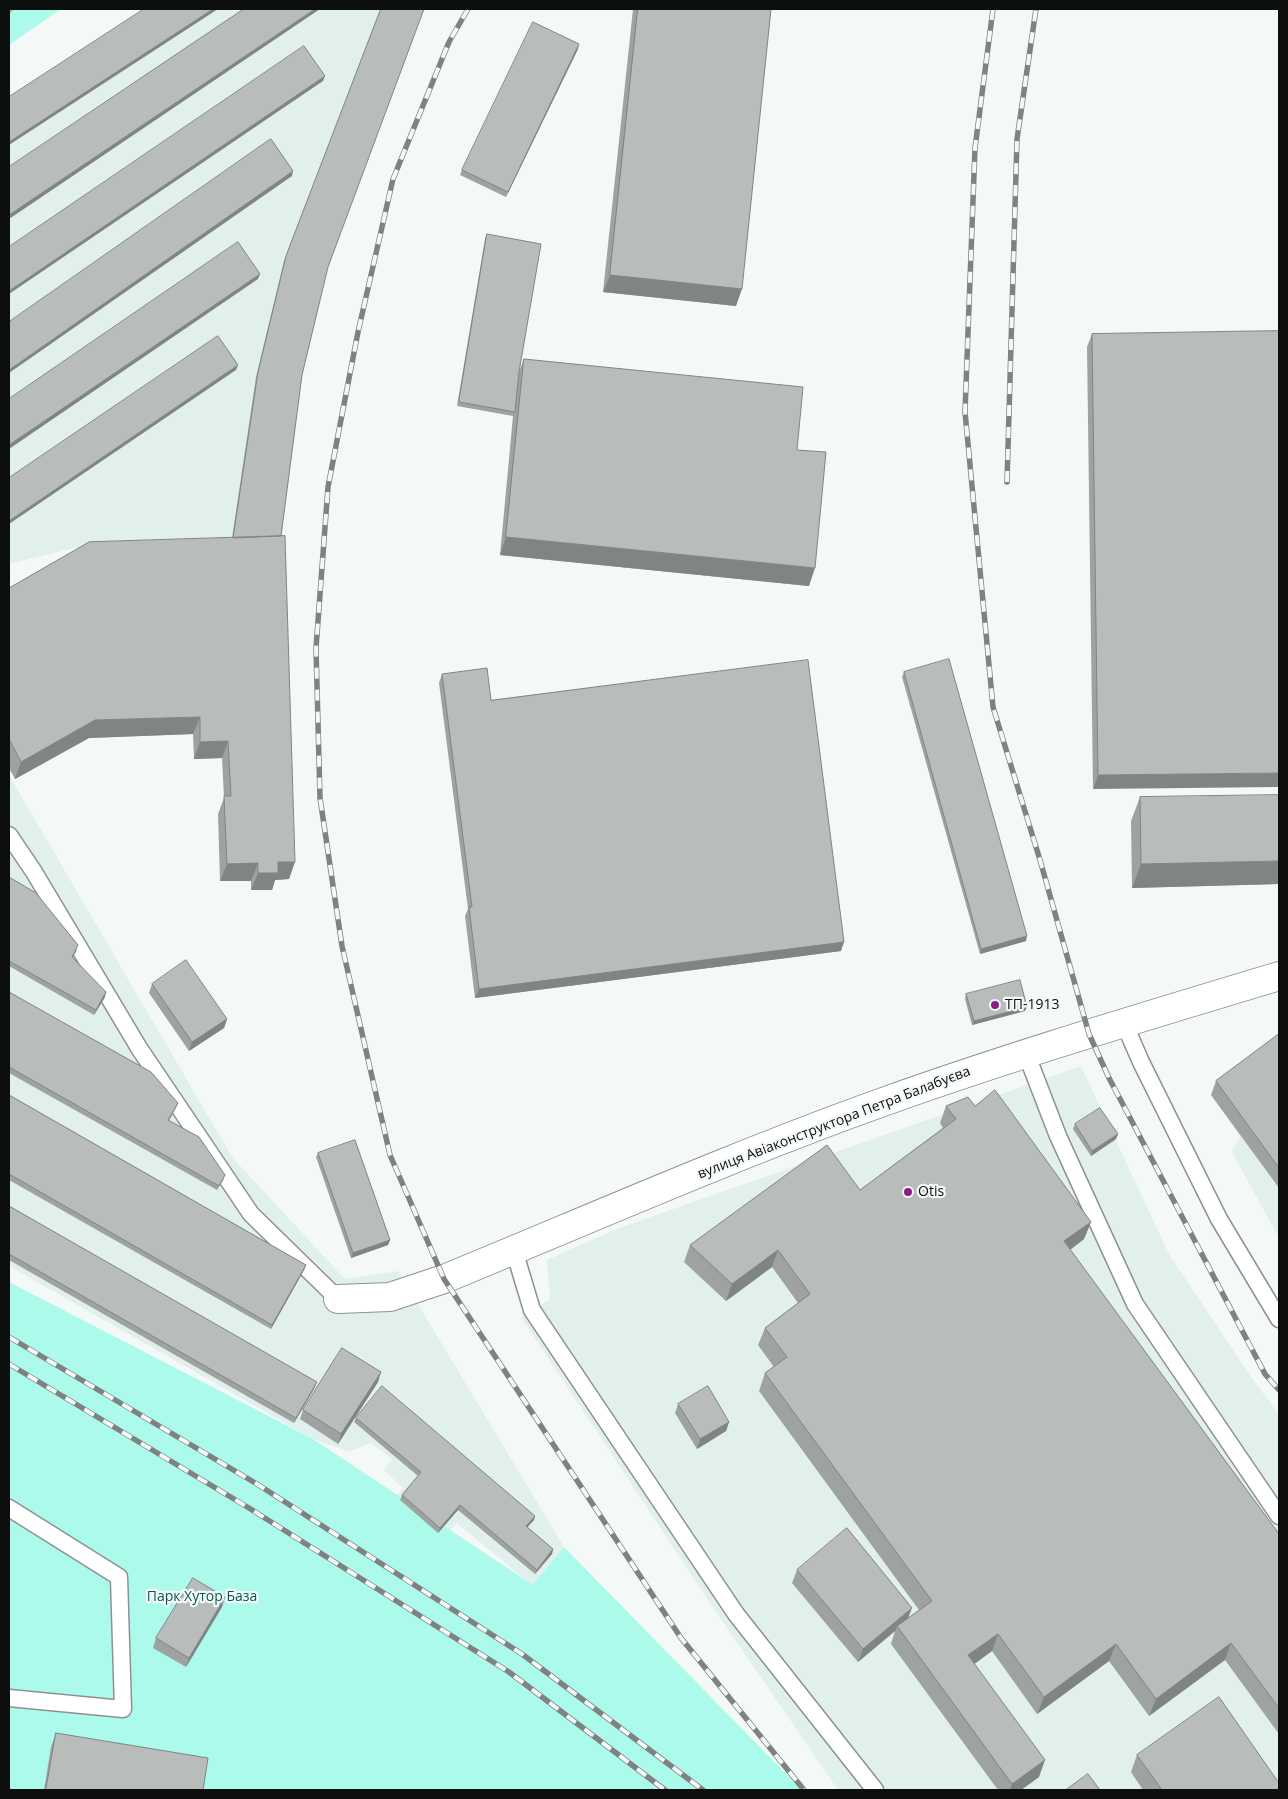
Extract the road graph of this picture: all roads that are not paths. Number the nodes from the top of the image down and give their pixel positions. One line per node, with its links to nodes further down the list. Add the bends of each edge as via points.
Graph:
1 (9, 835): 6 (lane, via 139,1048 251,1214)
2 (1279, 976): 3 (street, вулиця Авіаконструктора Петра Балабуєва)
3 (1124, 1023): 4 (street, вулиця Авіаконструктора Петра Балабуєва); 7 (lane, via 1140,1062 1219,1219)
4 (1026, 1053): 5 (street, вулиця Авіаконструктора Петра Балабуєва, via 772,1143); 9 (lane, via 1058,1136 1135,1304)
5 (514, 1250): 6 (street, вулиця Авіаконструктора Петра Балабуєва, via 390,1297); 11 (lane, via 532,1310 543,1327 736,1614)
6 (338, 1299)
7 (1279, 1319)
8 (9, 1508): 10 (lane, via 119,1577 124,1709)
9 (1279, 1516)
10 (9, 1698)
11 (875, 1790)

